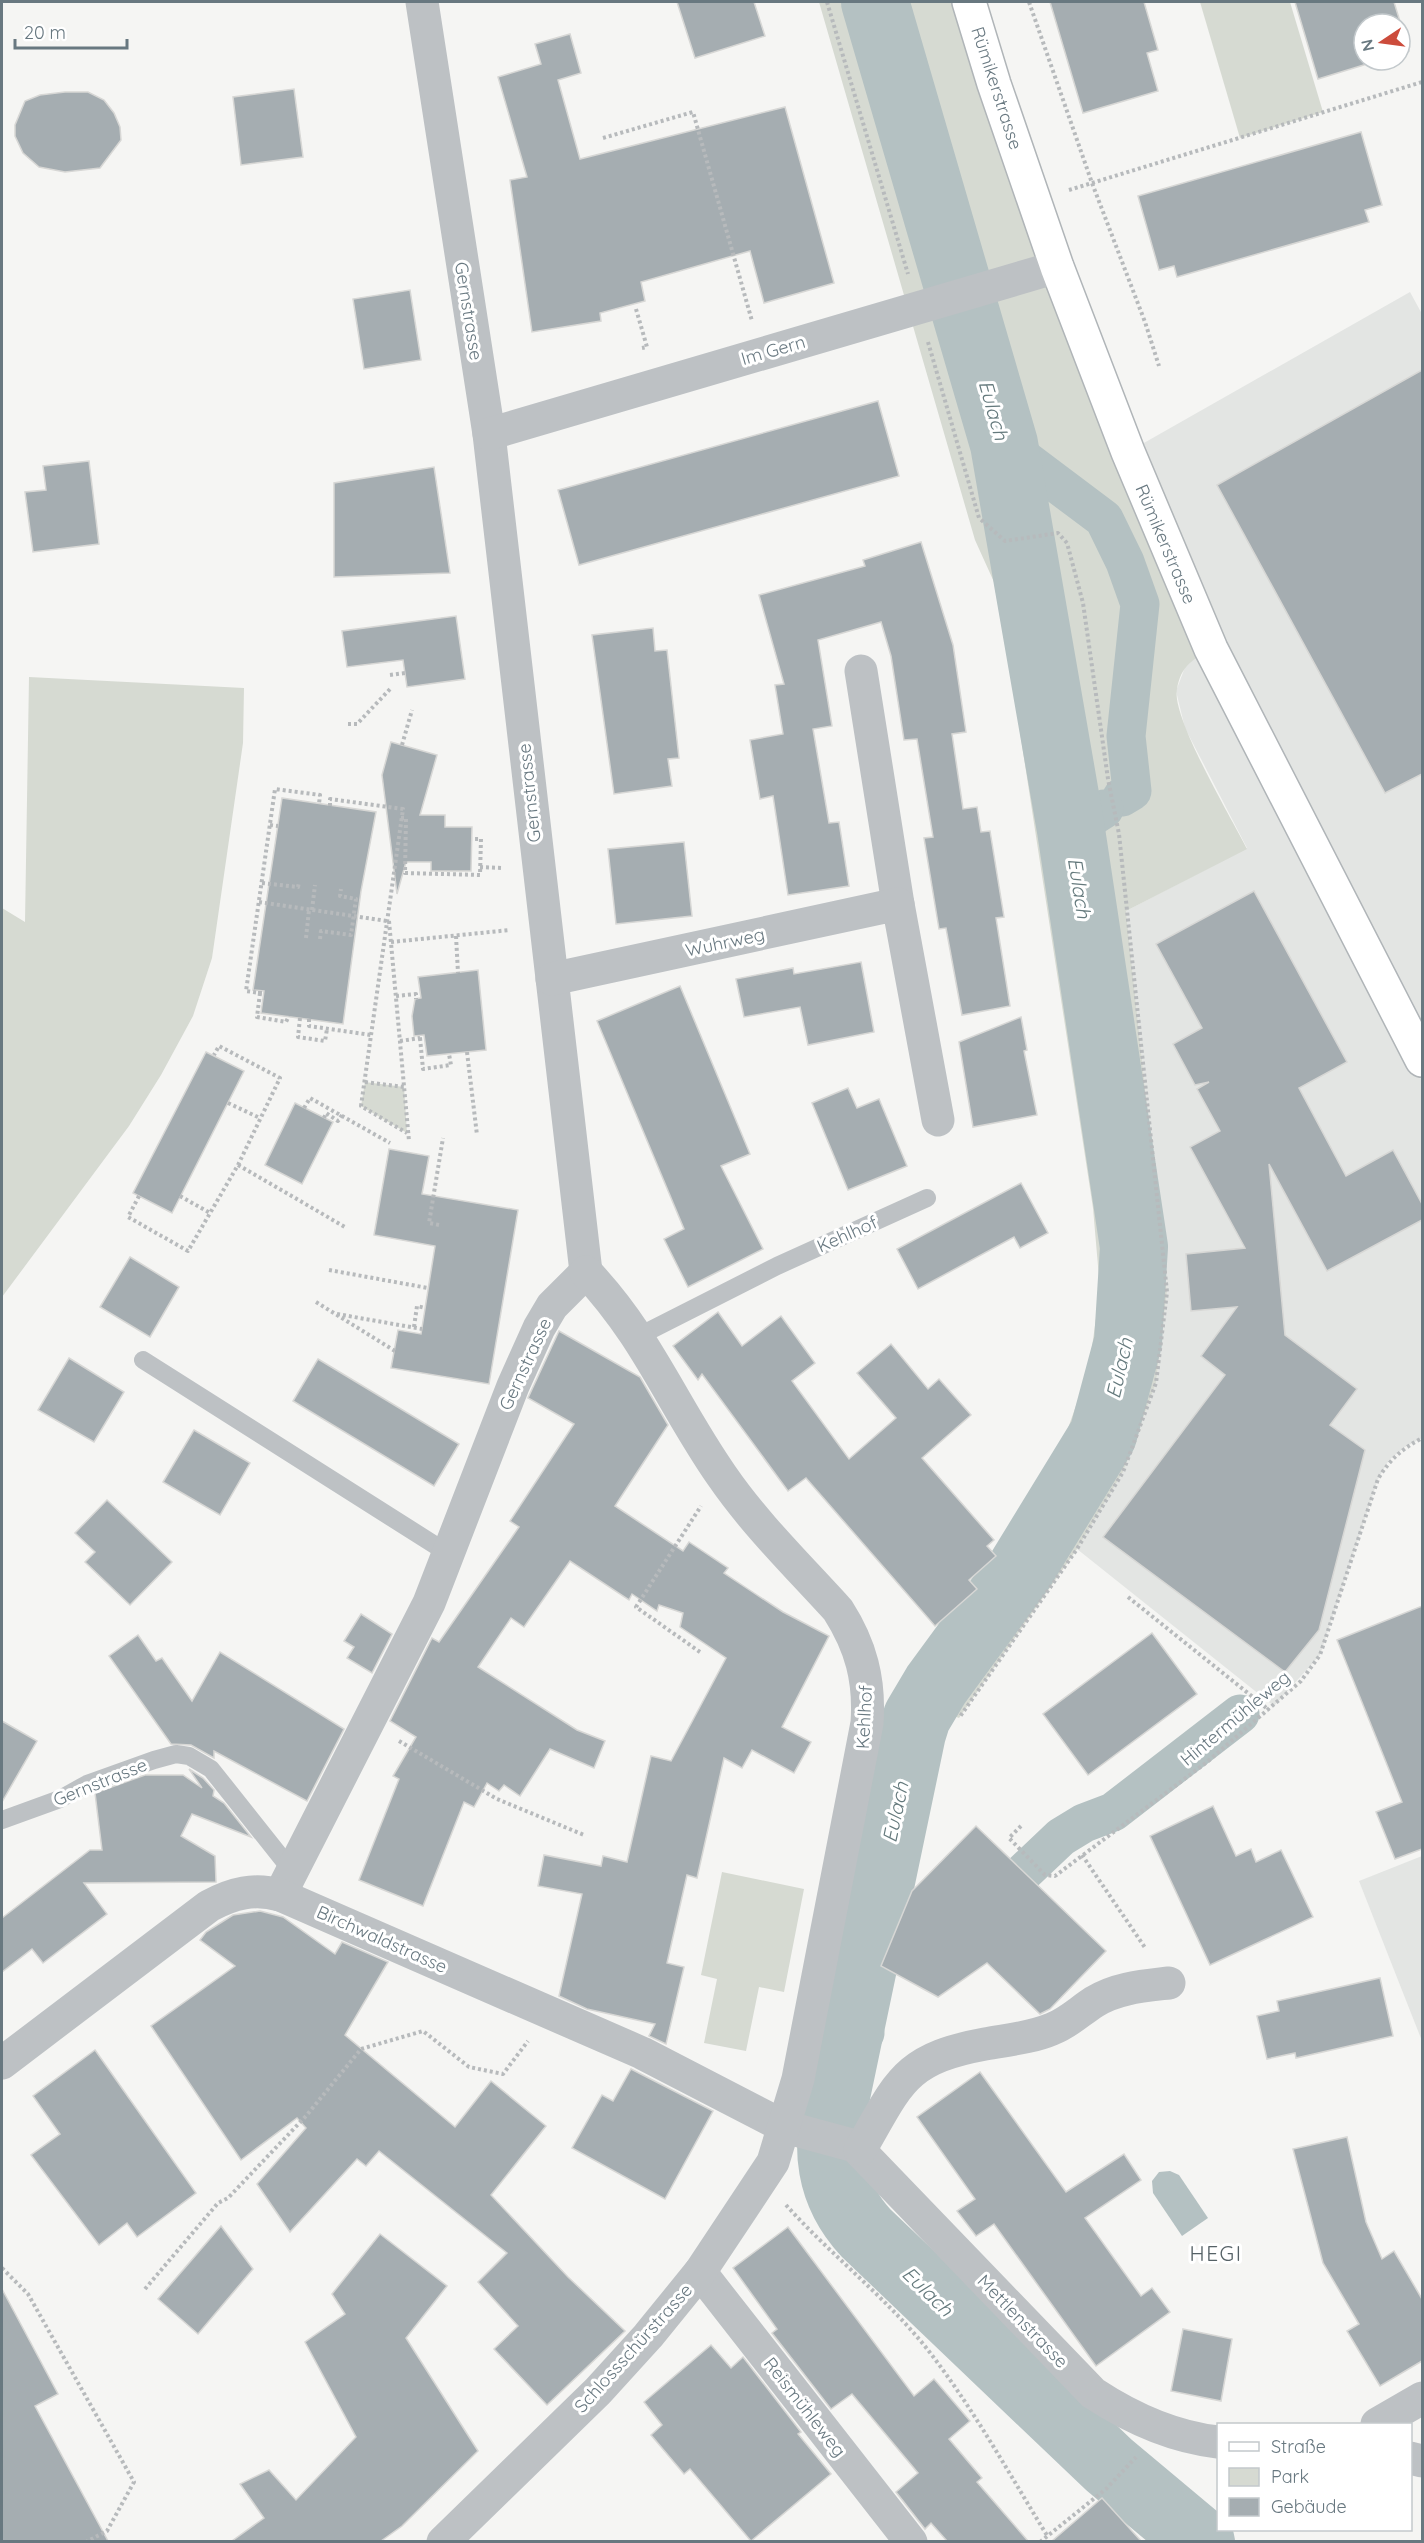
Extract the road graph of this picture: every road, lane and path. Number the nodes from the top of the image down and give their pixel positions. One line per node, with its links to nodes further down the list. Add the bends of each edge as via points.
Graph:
1 (422, 2): 15 (street, Gernstrasse)
2 (827, 2): 10 (path)
3 (969, 2): 9 (main road, Rümikerstrasse)
4 (1029, 2): 7 (path)
5 (1422, 82): 7 (path)
6 (603, 138): 13 (path, via 693,112)
7 (1092, 183): 8 (path); 14 (path)
8 (1060, 192)
9 (1058, 267): 10 (street, Im Gern); 65 (main road, Rümikerstrasse, via 1128,452 1211,650)
10 (927, 306): 13 (street, Im Gern); 103 (path, via 979,518 1005,541 1058,533 1067,543 1083,603 1119,834 1167,1292 1156,1383 1124,1472 1077,1549)
11 (636, 309): 12 (path, via 647,347)
12 (636, 350)
13 (761, 353): 15 (street, Im Gern)
14 (1159, 366)
15 (489, 434): 53 (street, Gernstrasse)
16 (861, 671): 40 (street)
17 (405, 673): 18 (path)
18 (390, 675)
19 (391, 688): 21 (path, via 357,724)
20 (412, 710): 22 (path)
21 (348, 724)
22 (402, 745)
23 (360, 803): 25 (path, via 330,800); 26 (path); 27 (path, via 403,808)
24 (319, 804): 28 (path, via 320,795 275,789)
25 (330, 806)
26 (359, 810)
27 (401, 818): 33 (path, via 406,818 405,873 480,875); 42 (path)
28 (270, 825): 29 (path); 31 (path)
29 (278, 826)
30 (472, 838): 33 (path, via 481,839)
31 (266, 849): 32 (path); 36 (path)
32 (274, 850)
33 (480, 867): 34 (path)
34 (495, 868)
35 (298, 882): 36 (path, via 298,887)
36 (262, 883): 39 (path)
37 (315, 885): 41 (path)
38 (341, 889): 43 (path, via 340,896 356,899)
39 (259, 902): 41 (path); 50 (path)
40 (898, 904): 53 (street, Wuhrweg); 73 (street)
41 (310, 910): 43 (path); 47 (path)
42 (388, 911): 44 (path); 49 (path)
43 (354, 916): 44 (path); 48 (path, via 351,935 321,931)
44 (387, 921): 60 (path)
45 (488, 933): 46 (path)
46 (456, 936): 49 (path); 52 (path)
47 (306, 938)
48 (320, 939)
49 (391, 942): 54 (path)
50 (252, 957): 51 (path); 56 (path, via 246,992 260,992 257,1017 286,1022)
51 (258, 958)
52 (458, 973)
53 (552, 980): 87 (street, Gernstrasse)
54 (396, 996): 55 (path, via 416,994); 61 (path)
55 (416, 999)
56 (289, 1016)
57 (300, 1018): 59 (path, via 298,1037 325,1041)
58 (309, 1019): 59 (path, via 309,1026)
59 (327, 1029): 60 (path)
60 (371, 1035): 66 (path)
61 (400, 1041): 63 (path, via 420,1037 423,1069 450,1065); 67 (path)
62 (468, 1052): 75 (path)
63 (449, 1054)
64 (213, 1055): 71 (path, via 219,1046 280,1078)
65 (1422, 1060)
66 (365, 1082): 67 (path); 74 (path, via 361,1106)
67 (404, 1087): 74 (path)
68 (228, 1103): 71 (path)
69 (304, 1108): 70 (path, via 310,1098)
70 (342, 1115): 72 (path, via 338,1121 326,1113); 78 (path)
71 (260, 1118): 79 (path)
72 (324, 1118)
73 (938, 1120)
74 (407, 1133): 77 (path)
75 (477, 1135)
76 (443, 1138): 84 (path, via 429,1223)
77 (409, 1141)
78 (390, 1143)
79 (238, 1165): 83 (path); 85 (path)
80 (139, 1196): 83 (path, via 128,1217 188,1251)
81 (180, 1196): 83 (path)
82 (927, 1198): 94 (lane, Kehlhof, via 777,1266)
83 (210, 1213)
84 (439, 1225)
85 (345, 1227)
86 (329, 1270): 88 (path)
87 (586, 1272): 94 (street, Kehlhof); 99 (street, Gernstrasse, via 552,1306 539,1328)
88 (428, 1288)
89 (316, 1302): 91 (path)
90 (425, 1308): 92 (path, via 417,1306)
91 (334, 1313): 92 (path); 95 (path)
92 (414, 1327): 93 (path)
93 (422, 1329)
94 (639, 1336): 98 (street, Kehlhof)
95 (395, 1351)
96 (143, 1360): 99 (lane)
97 (1422, 1438): 102 (path, Hintermühleweg, via 1389,1460 1378,1479 1320,1654 1301,1681)
98 (721, 1475): 101 (path, via 636,1607); 113 (street, Kehlhof, via 750,1514 838,1610 857,1643 867,1680 869,1703 864,1747 798,2079)
99 (449, 1554): 104 (street, Gernstrasse, via 429,1603)
100 (1128, 1597): 102 (path)
101 (700, 1652)
102 (1269, 1710): 108 (path, Hintermühleweg, via 1207,1762)
103 (959, 1718)
104 (367, 1722): 107 (path, via 497,1799); 109 (street, Gernstrasse)
105 (2, 1820): 109 (lane, Gernstrasse, via 154,1760 176,1754 189,1756 211,1769)
106 (1022, 1826): 108 (path, Hintermühleweg, via 1009,1838 1050,1876)
107 (584, 1835)
108 (1082, 1855): 110 (path)
109 (286, 1883): 111 (street, Birchwaldstrasse); 112 (street, Birchwaldstrasse, via 267,1892 245,1892 209,1906)
110 (1168, 1983): 114 (street, via 1106,1995 1041,2033 961,2048 931,2058 901,2082)
111 (543, 2009): 113 (street, Birchwaldstrasse, via 690,2075); 118 (path, via 523,2050 503,2074 469,2067 423,2031 361,2049 306,2116 228,2198 218,2203)
112 (2, 2063)
113 (797, 2129): 114 (street); 115 (street, Schlossschürstrasse)
114 (854, 2147): 121 (street, Mettlenstrasse, via 1093,2393 1162,2430)
115 (763, 2180): 117 (street, Schlossschürstrasse); 123 (path, via 922,2343 962,2397)
116 (2, 2268): 124 (path, via 28,2294 134,2482 107,2531)
117 (700, 2272): 125 (street, Schlossschürstrasse, via 621,2367); 126 (street, Reismühleweg)
118 (145, 2289)
119 (1422, 2398): 120 (street)
120 (1379, 2423)
121 (1217, 2442)
122 (1133, 2461): 123 (path, via 1106,2489)
123 (1047, 2537): 127 (path)
124 (86, 2541)
125 (443, 2541)
126 (911, 2541)
127 (1040, 2541)

